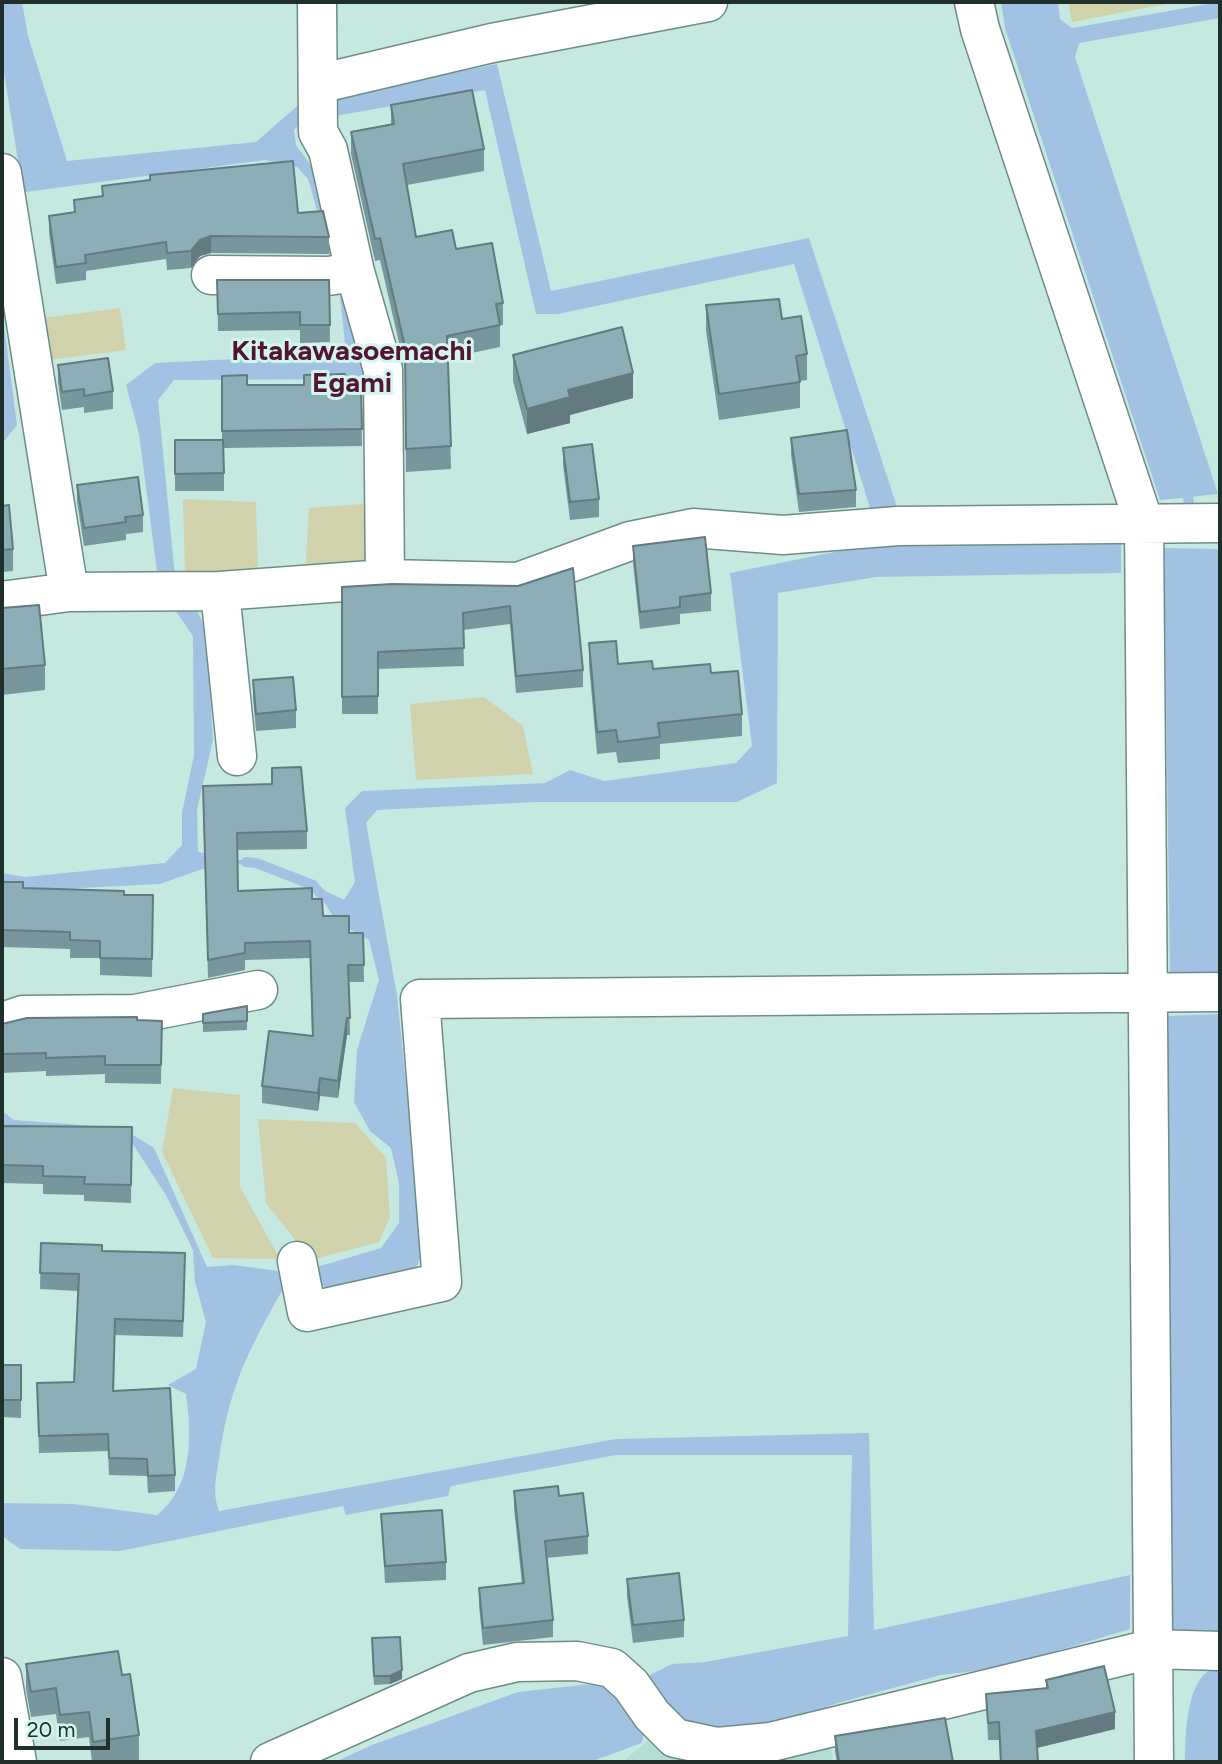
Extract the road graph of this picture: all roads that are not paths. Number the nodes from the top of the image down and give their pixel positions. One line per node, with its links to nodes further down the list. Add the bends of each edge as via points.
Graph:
1 (317, 2): 4 (street)
2 (708, 2): 4 (street, via 492,43)
3 (974, 2): 8 (street, via 980,29)
4 (317, 101): 6 (street, via 318,132 328,150)
5 (3, 183): 11 (street)
6 (342, 274): 7 (street); 9 (street, via 383,370)
7 (211, 275)
8 (1186, 523): 9 (street, via 885,527 783,535 693,528 630,541 518,582); 15 (street)
9 (385, 579): 10 (street)
10 (188, 591): 11 (street); 13 (street)
11 (69, 592): 12 (street)
12 (2, 601)
13 (237, 756)
14 (258, 990): 16 (street, via 135,1014 23,1015)
15 (1190, 992): 17 (street, via 420,999 442,1282 307,1312); 18 (street)
16 (2, 1022)
17 (300, 1275)
18 (1151, 1618): 19 (street); 22 (street, via 771,1742 717,1747 675,1738 612,1668 577,1661 517,1662 469,1673); 23 (street)
19 (1216, 1651)
20 (2, 1677): 21 (street)
21 (17, 1762)
22 (270, 1762)
23 (1154, 1762)

